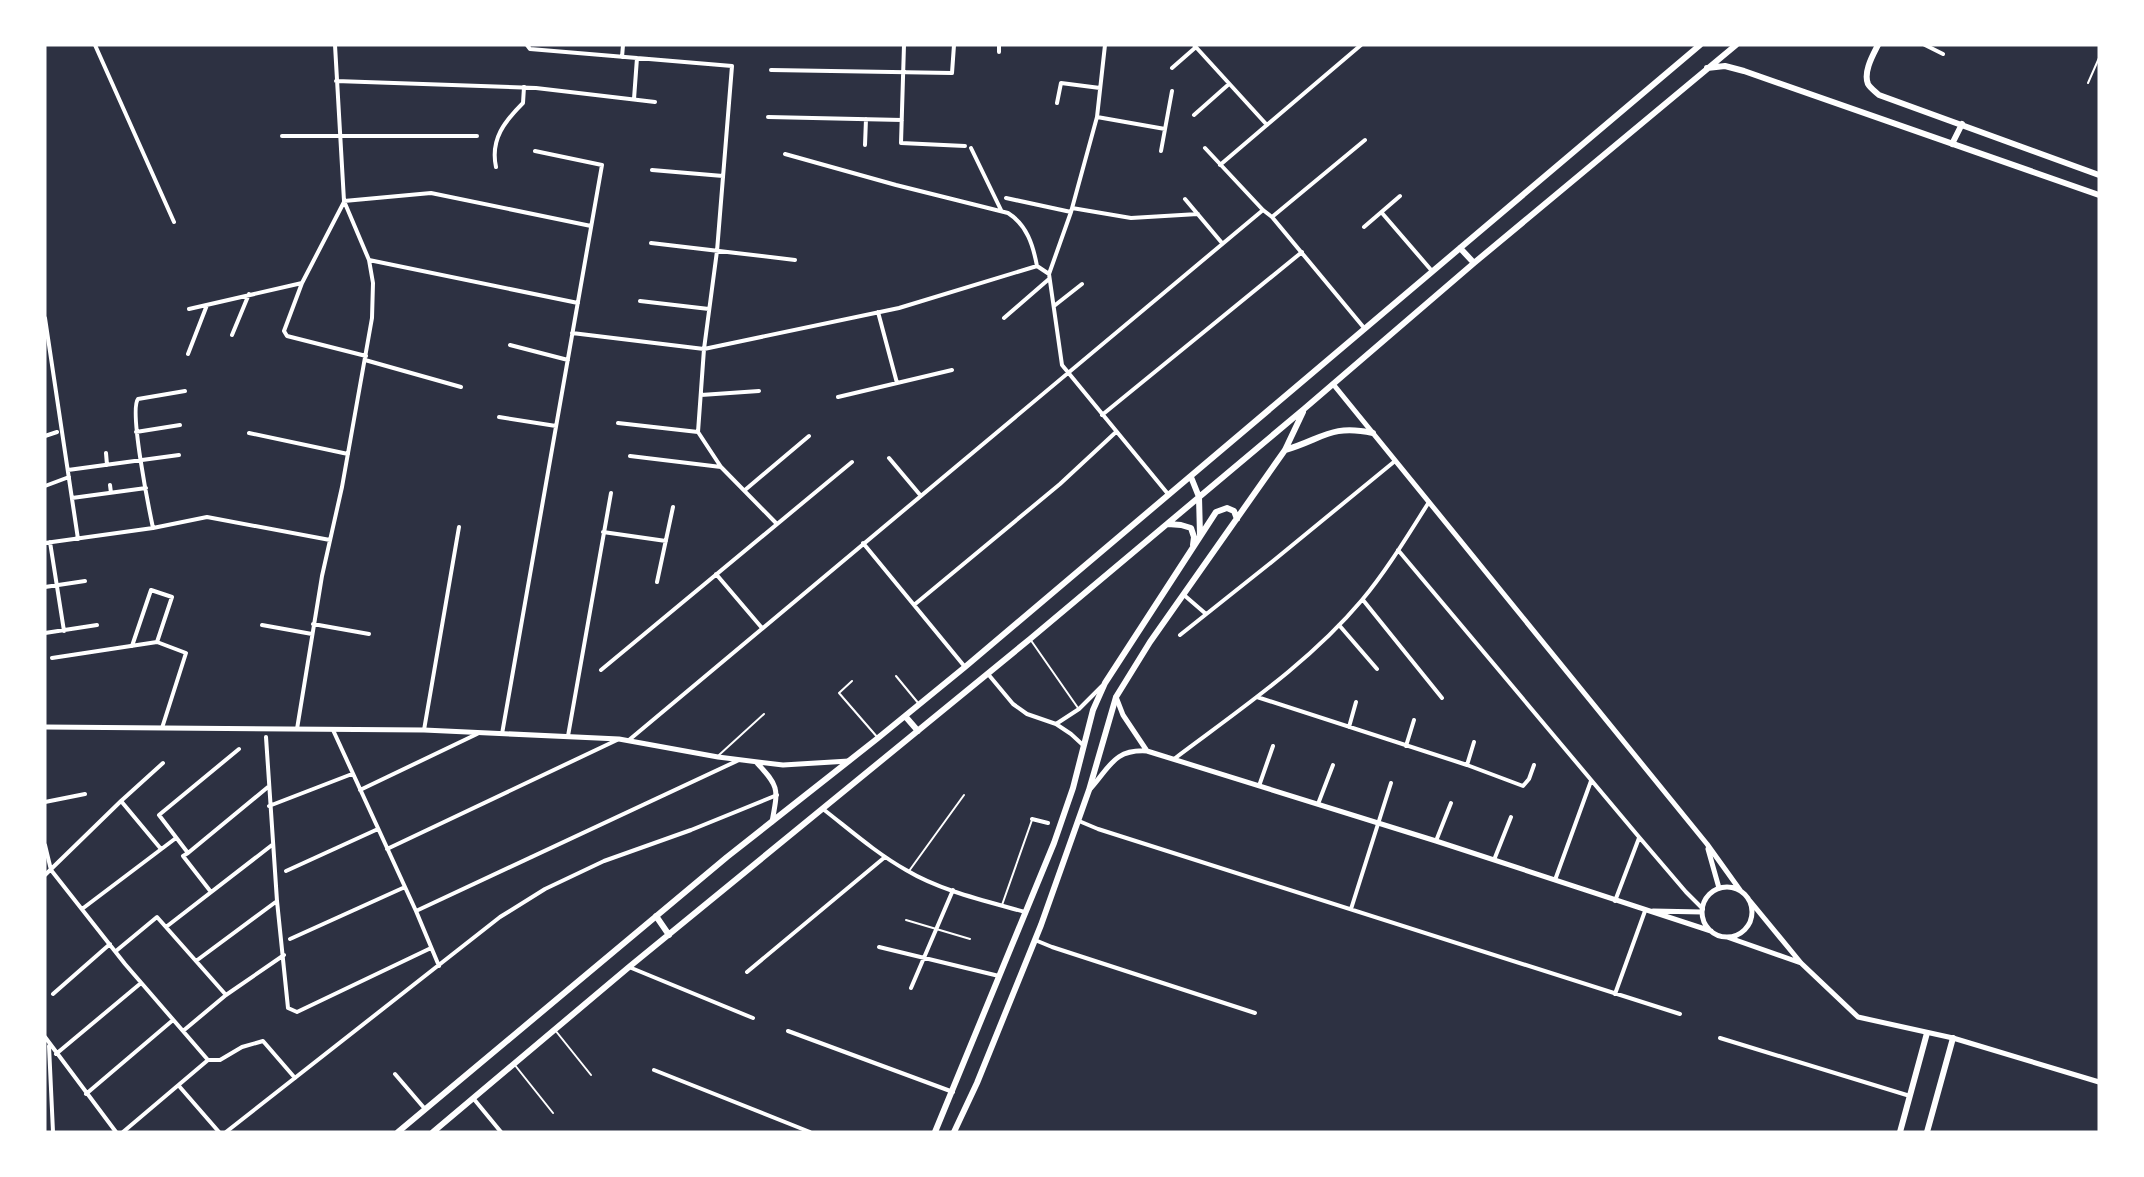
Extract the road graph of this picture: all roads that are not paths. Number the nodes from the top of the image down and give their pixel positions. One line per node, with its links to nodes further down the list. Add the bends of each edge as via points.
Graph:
1 (95, 45): 71 (street)
2 (335, 45): 26 (street)
3 (623, 45): 19 (street)
4 (904, 45): 25 (street)
5 (954, 45): 25 (street, via 952,73)
6 (999, 45): 17 (street)
7 (1105, 45): 30 (street)
8 (1352, 45): 16 (street)
9 (1361, 45): 16 (street)
10 (1700, 45): 76 (main road)
11 (1736, 45): 23 (main road)
12 (1878, 45): 40 (main road, via 1867,76 1868,84 1879,95)
13 (1925, 45): 18 (street)
14 (527, 46): 19 (street)
15 (1195, 46): 22 (street); 28 (street)
16 (1355, 49): 41 (street)
17 (999, 52)
18 (1944, 54)
19 (622, 57): 20 (street)
20 (637, 58): 32 (street); 59 (street, via 732,66)
21 (2099, 58): 27 (lane)
22 (1172, 68)
23 (1707, 68): 47 (main road, via 1725,66 1744,71); 81 (main road)
24 (771, 69): 25 (street)
25 (903, 72): 39 (street)
26 (336, 81): 29 (street); 43 (street)
27 (2088, 83)
28 (1229, 84): 35 (street); 41 (street)
29 (524, 87): 32 (street); 56 (street, via 523,103 503,123 498,135)
30 (1100, 88): 34 (street, via 1061,83); 37 (street)
31 (1172, 91): 42 (street)
32 (634, 99): 33 (street)
33 (655, 102)
34 (1058, 103)
35 (1194, 115)
36 (768, 117): 38 (street)
37 (1097, 117): 42 (street); 65 (street)
38 (866, 119): 39 (street); 48 (street)
39 (902, 120): 49 (street, via 900,143)
40 (1962, 124): 47 (main road); 58 (main road)
41 (1267, 125): 55 (street)
42 (1165, 129): 53 (street)
43 (340, 135): 44 (street); 45 (street); 64 (street)
44 (282, 136)
45 (477, 136)
46 (1365, 140): 70 (street)
47 (1952, 144): 60 (main road)
48 (865, 145)
49 (965, 146)
50 (971, 148): 67 (street)
51 (1205, 148): 55 (street)
52 (535, 151): 72 (street, via 602,165)
53 (1161, 151)
54 (785, 154): 67 (street)
55 (1220, 165): 66 (street)
56 (496, 167)
57 (652, 170): 59 (street)
58 (2099, 175)
59 (723, 176): 77 (street)
60 (2099, 195)
61 (1400, 196): 68 (street)
62 (1006, 198): 65 (street)
63 (1185, 199): 69 (street)
64 (344, 201): 72 (street, via 430,193); 79 (street); 85 (street)
65 (1071, 210): 69 (street, via 1131,218); 84 (street)
66 (1263, 210): 70 (street); 75 (street)
67 (1001, 211): 82 (street, via 1018,219 1033,245)
68 (1382, 213): 73 (street); 83 (street)
69 (1198, 214): 75 (street)
70 (1272, 217): 78 (street)
71 (174, 222)
72 (591, 226): 89 (street)
73 (1364, 227)
74 (651, 243): 77 (street)
75 (1222, 243): 106 (street)
76 (1460, 248): 81 (main road); 83 (main road)
77 (717, 251): 80 (street); 93 (street)
78 (1302, 252): 97 (street); 115 (street)
79 (369, 260): 89 (street); 103 (street, via 372,318)
80 (795, 261)
81 (1474, 263): 108 (main road)
82 (1037, 266): 84 (street); 94 (street)
83 (1432, 271): 97 (main road)
84 (1049, 276): 91 (street); 96 (street)
85 (302, 283): 87 (street); 103 (street, via 284,331 287,336)
86 (1082, 284): 91 (street)
87 (249, 294): 90 (street); 99 (street)
88 (640, 301): 93 (street)
89 (578, 303): 98 (street)
90 (207, 305): 92 (street); 102 (street)
91 (1054, 307): 106 (street, via 1062,365)
92 (189, 309)
93 (709, 309): 101 (street)
94 (878, 312): 101 (street); 107 (street)
95 (45, 318): 139 (street)
96 (1004, 318)
97 (1366, 329): 141 (main road)
98 (572, 333): 101 (street); 104 (street)
99 (232, 335)
100 (510, 345): 104 (street)
101 (704, 348): 112 (street)
102 (188, 354)
103 (365, 358): 109 (street); 130 (street)
104 (568, 360): 119 (street)
105 (952, 370): 107 (street)
106 (1067, 374): 115 (street); 149 (street)
107 (897, 383): 113 (street)
108 (1333, 384): 114 (main road); 125 (street)
109 (461, 387)
110 (185, 391): 121 (street, via 136,401)
111 (759, 391): 112 (street)
112 (701, 395): 122 (street)
113 (838, 397)
114 (1304, 409): 128 (main road); 150 (main road)
115 (1102, 415): 123 (street)
116 (499, 417): 119 (street)
117 (618, 423): 122 (street)
118 (180, 425): 121 (street)
119 (556, 426): 216 (street)
120 (57, 432): 126 (street)
121 (136, 432): 134 (street)
122 (698, 432): 138 (street)
123 (1116, 432): 148 (street); 175 (street, via 1060,484)
124 (249, 433): 130 (street)
125 (1372, 433): 128 (main road, via 1342,429); 135 (street)
126 (45, 436)
127 (809, 436): 145 (street)
128 (1285, 450): 154 (main road)
129 (105, 453): 137 (street)
130 (348, 454): 162 (street)
131 (179, 455): 134 (street)
132 (630, 456): 138 (street)
133 (889, 458): 149 (street)
134 (141, 460): 137 (street); 144 (street)
135 (1395, 461): 152 (street); 176 (street)
136 (852, 462): 155 (street)
137 (107, 465): 139 (street)
138 (722, 467): 145 (street)
139 (68, 470): 140 (street)
140 (69, 477): 143 (street); 151 (street)
141 (1191, 477): 148 (main road); 150 (main road)
142 (110, 485): 146 (street)
143 (45, 486)
144 (146, 488): 146 (street); 158 (street)
145 (745, 490): 155 (street)
146 (111, 493): 151 (street)
147 (611, 493): 159 (street)
148 (1168, 495): 191 (main road)
149 (921, 496): 165 (street)
150 (1199, 497): 156 (main road); 160 (main road)
151 (72, 498): 161 (street)
152 (1429, 502): 166 (street); 264 (street)
153 (673, 507): 163 (street)
154 (1237, 519): 160 (main road, via 1234,511 1227,508 1216,512); 173 (main road)
155 (776, 523): 168 (street)
156 (1167, 524): 167 (main road, via 1191,528); 187 (main road)
157 (459, 527): 213 (street)
158 (153, 528): 161 (street); 162 (street, via 207,517)
159 (603, 532): 163 (street); 218 (street)
160 (1200, 535): 167 (main road)
161 (78, 539): 164 (street)
162 (330, 540): 177 (street)
163 (666, 541): 170 (street)
164 (47, 542): 171 (street)
165 (863, 543): 175 (street); 181 (street)
166 (1398, 550): 174 (street); 238 (street)
167 (1191, 551): 197 (main road)
168 (716, 574): 181 (street); 193 (street)
169 (85, 581): 171 (street)
170 (657, 582)
171 (56, 586): 172 (street); 182 (street)
172 (45, 587)
173 (1184, 595): 176 (street); 198 (main road)
174 (1363, 600): 178 (street); 200 (street)
175 (914, 605): 191 (street)
176 (1206, 615): 186 (street)
177 (314, 624): 184 (street); 185 (street)
178 (1339, 624): 192 (street); 199 (street)
179 (97, 625): 182 (street)
180 (262, 625): 184 (street)
181 (762, 628): 221 (street)
182 (64, 631): 183 (street)
183 (45, 633)
184 (312, 634): 211 (street)
185 (369, 634)
186 (1180, 635)
187 (1030, 639): 194 (main road); 203 (lane)
188 (157, 642): 189 (street); 189 (street, via 172,597 151,590); 210 (street, via 186,653)
189 (132, 646): 190 (street)
190 (51, 658)
191 (965, 667): 202 (main road)
192 (1377, 669)
193 (601, 670)
194 (988, 674): 207 (street, via 1013,704 1027,714); 214 (main road)
195 (896, 676): 202 (lane)
196 (852, 681): 219 (lane, via 838,693)
197 (1105, 683): 203 (street); 225 (main road)
198 (1116, 697): 227 (street); 243 (main road)
199 (1257, 697): 209 (street); 230 (street)
200 (1442, 698)
201 (1356, 702): 209 (street)
202 (919, 704): 205 (main road)
203 (1079, 709): 207 (street)
204 (764, 714): 228 (lane)
205 (905, 716): 214 (main road); 219 (main road)
206 (1414, 720): 224 (street)
207 (1056, 724): 225 (street)
208 (45, 727): 210 (street)
209 (1349, 727): 224 (street)
210 (162, 728): 211 (street)
211 (297, 729): 212 (street)
212 (333, 730): 213 (street); 237 (street)
213 (424, 730): 215 (street)
214 (918, 731): 252 (main road)
215 (477, 734): 216 (street); 242 (street)
216 (502, 735): 218 (street)
217 (266, 737): 240 (street)
218 (567, 737): 220 (street)
219 (878, 738): 231 (main road)
220 (619, 739): 221 (street); 267 (street)
221 (629, 740): 228 (street)
222 (1474, 742): 235 (street)
223 (1273, 746): 241 (street)
224 (1406, 746): 235 (street)
225 (1084, 747): 290 (main road, via 1054,843)
226 (239, 750): 261 (street, via 159,815)
227 (1147, 752): 230 (street); 243 (street, via 1131,750 1122,754)
228 (718, 757): 229 (street)
229 (740, 760): 232 (street); 288 (street)
230 (1173, 760): 241 (street)
231 (849, 761): 232 (street, via 806,765); 256 (main road)
232 (756, 762): 245 (street, via 775,784)
233 (162, 763): 247 (street)
234 (1333, 765): 250 (street)
235 (1467, 765): 236 (street, via 1523,786)
236 (1534, 765)
237 (352, 774): 242 (street); 251 (street)
238 (1592, 781): 260 (street); 275 (street)
239 (1391, 783): 258 (street)
240 (268, 786): 251 (street); 268 (street)
241 (1259, 786): 250 (street)
242 (360, 790): 259 (street)
243 (1089, 790): 255 (main road)
244 (85, 794): 248 (street)
245 (777, 794): 256 (street); 309 (street, via 604,861 545,889 500,917)
246 (964, 795): 273 (lane)
247 (121, 801): 266 (street); 271 (street)
248 (45, 802)
249 (1451, 803): 262 (street)
250 (1318, 805): 258 (street)
251 (269, 806): 263 (street)
252 (823, 809): 269 (street); 296 (main road)
253 (1511, 817): 270 (street)
254 (1032, 819): 257 (street); 284 (lane)
255 (1078, 821): 286 (street); 300 (main road)
256 (772, 822): 291 (main road)
257 (1048, 823)
258 (1378, 823): 262 (street); 286 (street)
259 (378, 829): 267 (street); 272 (street)
260 (1639, 837): 282 (street); 287 (street)
261 (177, 838): 266 (street); 268 (street)
262 (1436, 841): 270 (street)
263 (272, 844): 280 (street); 281 (street)
264 (1707, 844): 277 (street); 279 (street)
265 (45, 845): 271 (street)
266 (161, 849): 285 (street)
267 (387, 849): 276 (street)
268 (188, 853): 280 (street, via 183,856)
269 (885, 857): 273 (street); 311 (street)
270 (1494, 861): 275 (street)
271 (51, 870): 274 (street); 285 (street)
272 (286, 871)
273 (908, 872): 278 (street)
274 (45, 875)
275 (1555, 881): 282 (street)
276 (405, 886): 288 (street); 298 (street)
277 (1719, 888): 279 (street); 287 (street, via 1710,894)
278 (953, 890): 284 (street); 294 (street)
279 (1740, 890): 283 (street)
280 (211, 892): 293 (street)
281 (277, 901): 305 (street); 307 (street)
282 (1615, 901): 289 (street)
283 (1750, 902): 297 (street, via 1752,918 1748,926); 308 (street)
284 (1002, 905): 290 (street)
285 (82, 909): 301 (street)
286 (1351, 909): 316 (street)
287 (1702, 910): 289 (street); 295 (street)
288 (416, 911): 303 (street)
289 (1645, 911): 295 (street); 316 (street)
290 (1025, 912): 312 (main road)
291 (656, 916): 296 (main road); 343 (main road)
292 (906, 920): 294 (lane)
293 (166, 927): 304 (street, via 157,917); 307 (street)
294 (936, 928): 299 (lane); 306 (street)
295 (1711, 931): 297 (street)
296 (669, 936): 310 (main road)
297 (1726, 937): 308 (street)
298 (290, 939)
299 (970, 939)
300 (1035, 940): 318 (street); 355 (main road)
301 (110, 944): 304 (street); 315 (street)
302 (879, 947): 306 (street)
303 (431, 948): 305 (street, via 297,1012 288,1008); 309 (street)
304 (116, 951): 313 (street)
305 (284, 955): 317 (street)
306 (924, 958): 312 (street); 314 (street)
307 (196, 961): 317 (street)
308 (1801, 963): 325 (street, via 1858,1017)
309 (439, 966): 336 (street)
310 (629, 967): 320 (street); 322 (main road)
311 (747, 972)
312 (999, 976): 339 (main road)
313 (141, 983): 321 (street); 330 (street)
314 (910, 988)
315 (53, 994)
316 (1615, 994): 319 (street)
317 (226, 996): 323 (street)
318 (1255, 1013)
319 (1680, 1014)
320 (753, 1018)
321 (173, 1020): 323 (street); 340 (street)
322 (555, 1030): 332 (main road); 335 (lane)
323 (183, 1031): 331 (street)
324 (788, 1031): 339 (street)
325 (1927, 1033): 328 (street); 341 (main road)
326 (45, 1037): 329 (street)
327 (1720, 1038): 341 (street)
328 (1953, 1038): 337 (street); 357 (main road)
329 (49, 1045): 330 (street); 345 (street)
330 (56, 1054): 340 (street)
331 (208, 1060): 336 (street, via 220,1060 263,1041); 338 (street)
332 (514, 1064): 342 (main road); 344 (lane)
333 (654, 1071): 353 (street)
334 (394, 1074): 343 (street)
335 (591, 1074)
336 (295, 1078): 349 (street)
337 (2099, 1082)
338 (179, 1086): 347 (street); 348 (street)
339 (953, 1092): 354 (main road)
340 (86, 1094): 346 (street)
341 (1910, 1096): 356 (main road)
342 (473, 1098): 351 (main road); 352 (street)
343 (425, 1110): 350 (main road)
344 (553, 1113)
345 (53, 1132)
346 (116, 1132)
347 (123, 1132)
348 (219, 1132)
349 (226, 1132)
350 (398, 1132)
351 (433, 1132)
352 (501, 1132)
353 (810, 1132)
354 (935, 1132)
355 (954, 1132)
356 (1900, 1132)
357 (1927, 1132)

